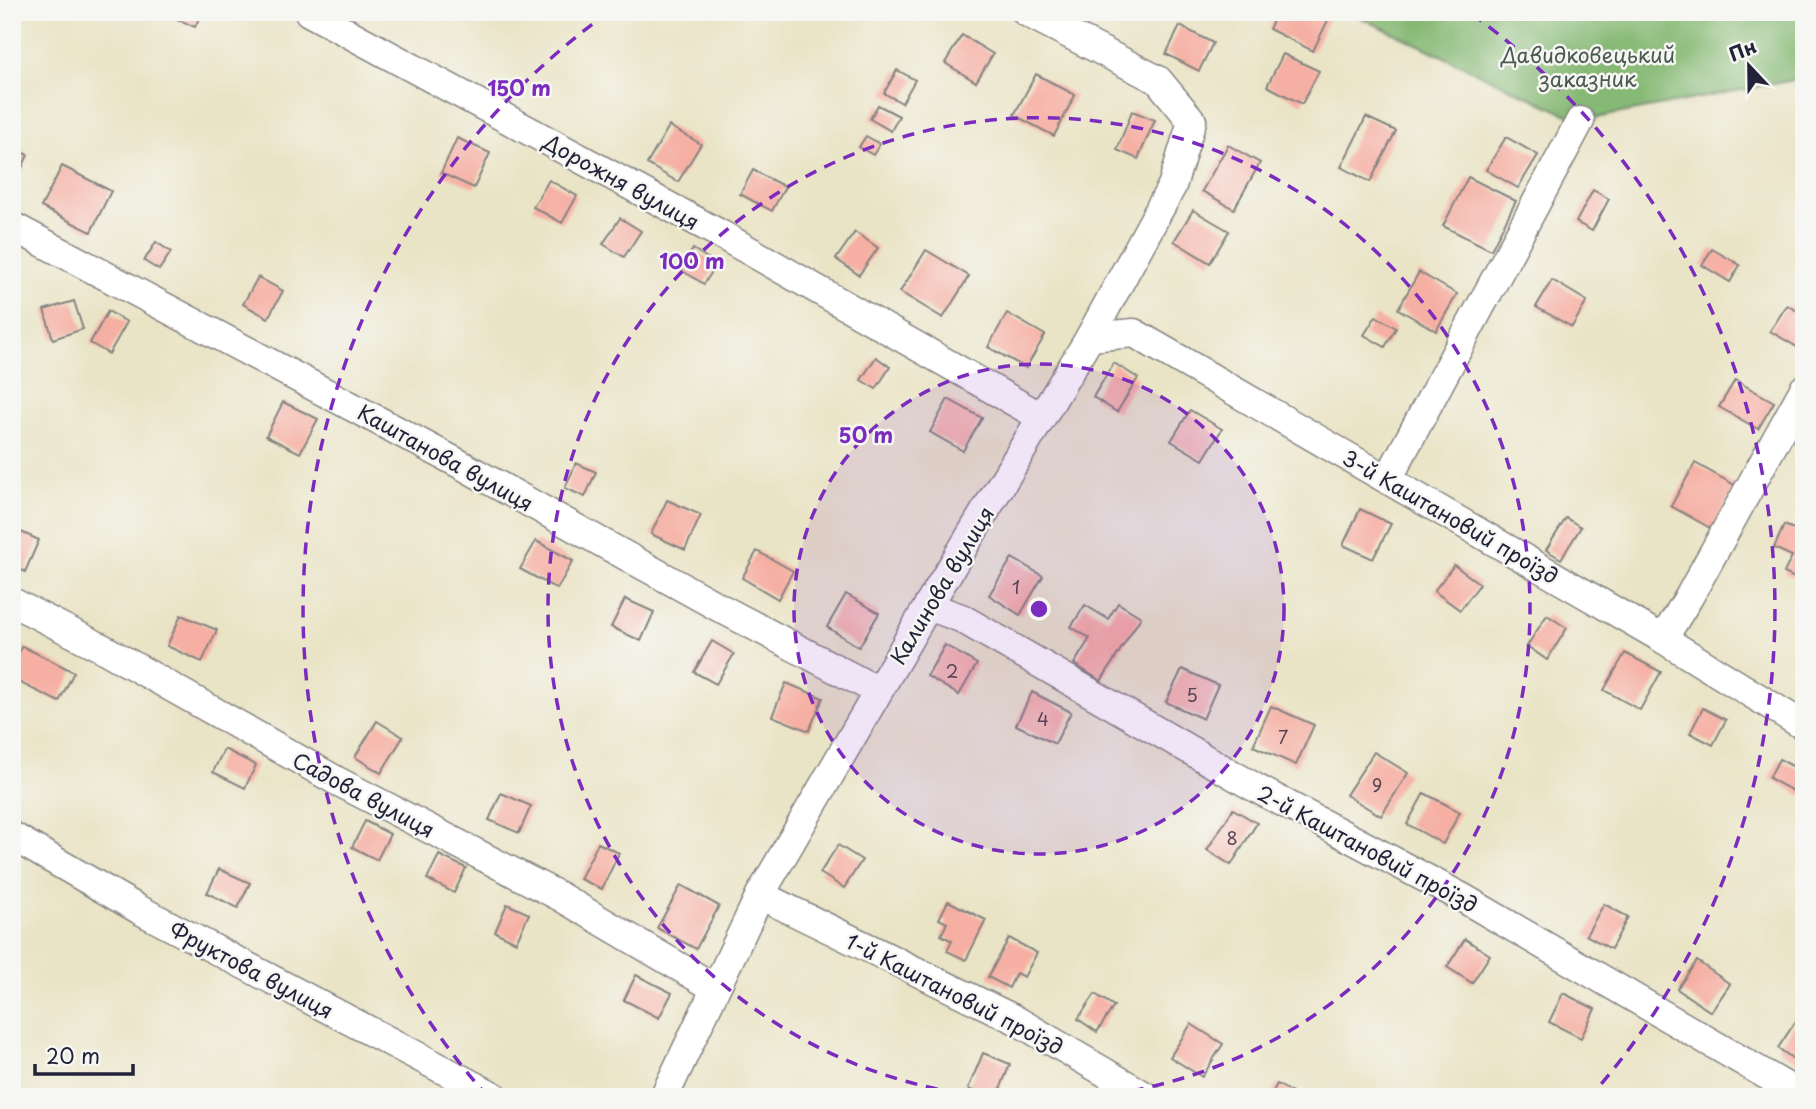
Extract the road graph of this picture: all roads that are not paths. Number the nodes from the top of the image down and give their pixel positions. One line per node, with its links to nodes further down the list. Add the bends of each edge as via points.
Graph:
1 (309, 12): 7 (street, Дорожня вулиця, via 720,234)
2 (1026, 12): 5 (street, Калинова вулиця, via 1158,80 1192,121 1172,186)
3 (1580, 121): 8 (street)
4 (12, 226): 12 (street, Каштанова вулиця)
5 (1090, 337): 7 (street, Калинова вулиця); 8 (street, 3-й Каштановий проїзд, via 1134,334)
6 (1804, 389): 11 (street)
7 (1041, 417): 10 (street, Калинова вулиця)
8 (1388, 479): 11 (street, 3-й Каштановий проїзд)
9 (12, 602): 16 (street, Садова вулиця, via 337,782 559,896)
10 (928, 606): 12 (street, Калинова вулиця); 20 (street, 2-й Каштановий проїзд, via 961,618 1254,787 1463,898)
11 (1663, 639): 13 (street, 3-й Каштановий проїзд)
12 (878, 691): 15 (street, Калинова вулиця)
13 (1804, 726)
14 (12, 836): 17 (street, Фруктова вулиця, via 140,910)
15 (760, 895): 16 (street, Калинова вулиця); 19 (street, 1-й Каштановий проїзд, via 1014,1019)
16 (715, 988): 18 (street, Калинова вулиця)
17 (491, 1096)
18 (664, 1097)
19 (1147, 1097)
20 (1804, 1097)

